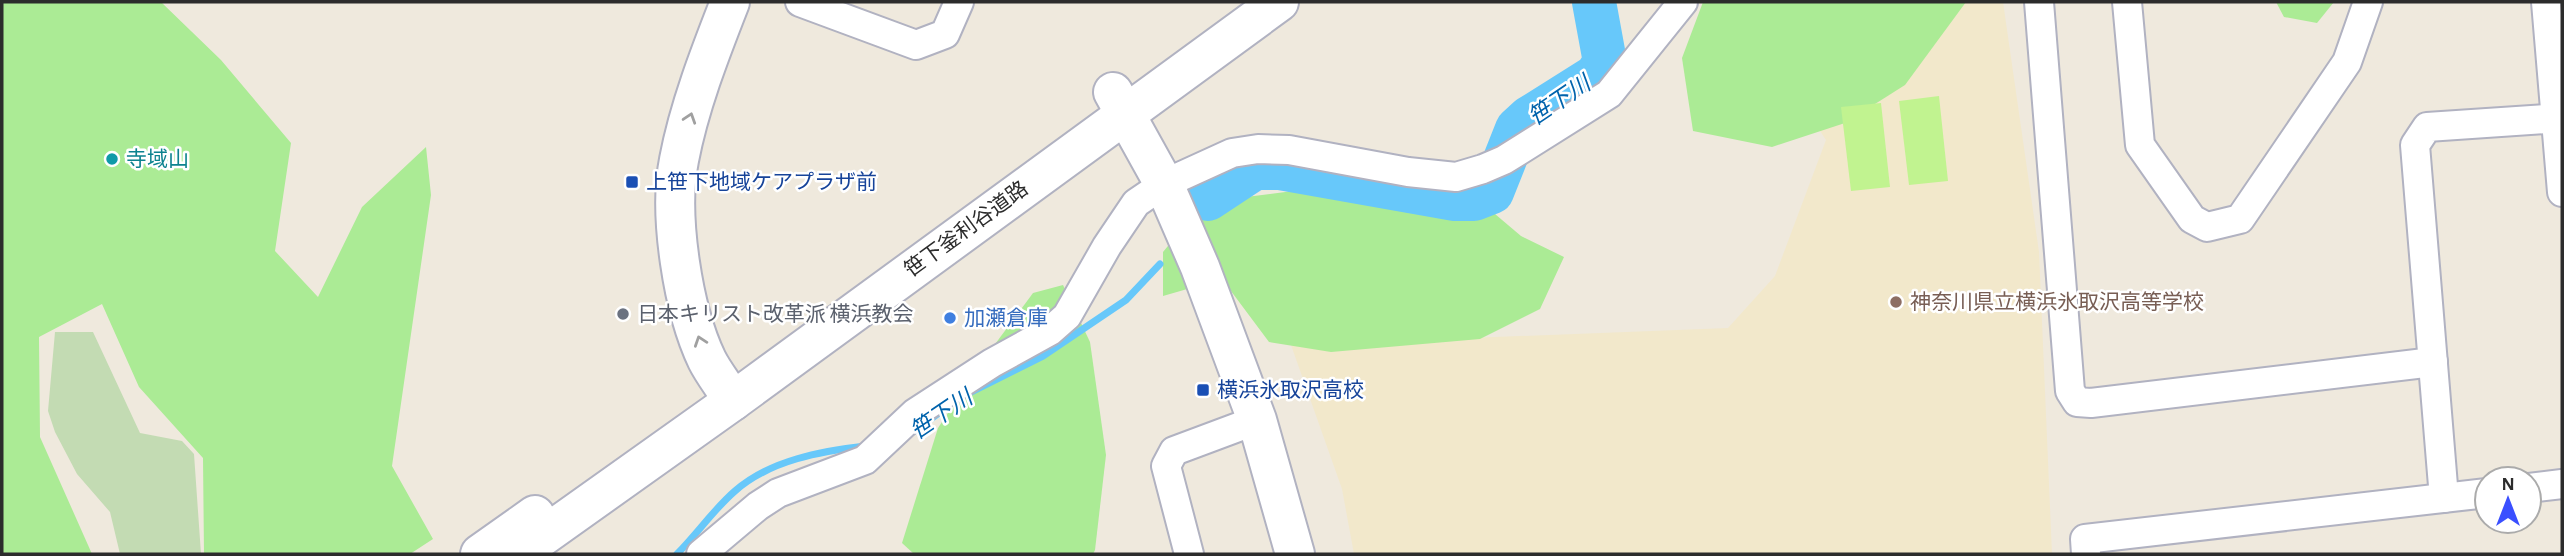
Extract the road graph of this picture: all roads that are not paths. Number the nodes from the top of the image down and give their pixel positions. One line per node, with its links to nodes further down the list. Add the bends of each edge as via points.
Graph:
1 (730, 2): 16 (street, one-way to 1, via 707,360 688,308 676,212 678,163 688,124)
2 (800, 2): 3 (street, via 916,45 945,34)
3 (959, 2)
4 (1239, 2): 11 (street, 笹下釜利谷道路)
5 (1279, 2): 11 (street, 笹下釜利谷道路)
6 (1683, 2): 13 (street, via 1609,94 1483,169 1456,177 1258,149 1232,153)
7 (2039, 2): 15 (street, via 2070,391 2077,402)
8 (2127, 2): 9 (street, via 2140,145 2192,219 2207,227 2240,219 2347,62)
9 (2368, 2)
10 (2546, 2): 12 (street)
11 (1119, 102): 13 (street); 16 (street, 笹下釜利谷道路)
12 (2559, 118): 14 (street); 15 (street, via 2427,127 2414,145)
13 (1164, 184): 17 (street); 24 (street, via 1136,203 1067,316 1050,331 903,422 865,460 778,493)
14 (2562, 192)
15 (2433, 362): 21 (street)
16 (727, 391): 22 (street, 笹下釜利谷道路); 23 (street, 笹下釜利谷道路)
17 (1257, 421): 25 (street, via 1174,451 1166,466); 26 (street)
18 (2562, 484): 19 (street)
19 (2543, 486)
20 (2473, 495): 21 (street)
21 (2444, 498): 27 (street, via 2085,539)
22 (480, 554)
23 (518, 554)
24 (701, 554)
25 (1189, 554)
26 (1295, 554)
27 (2087, 554)

